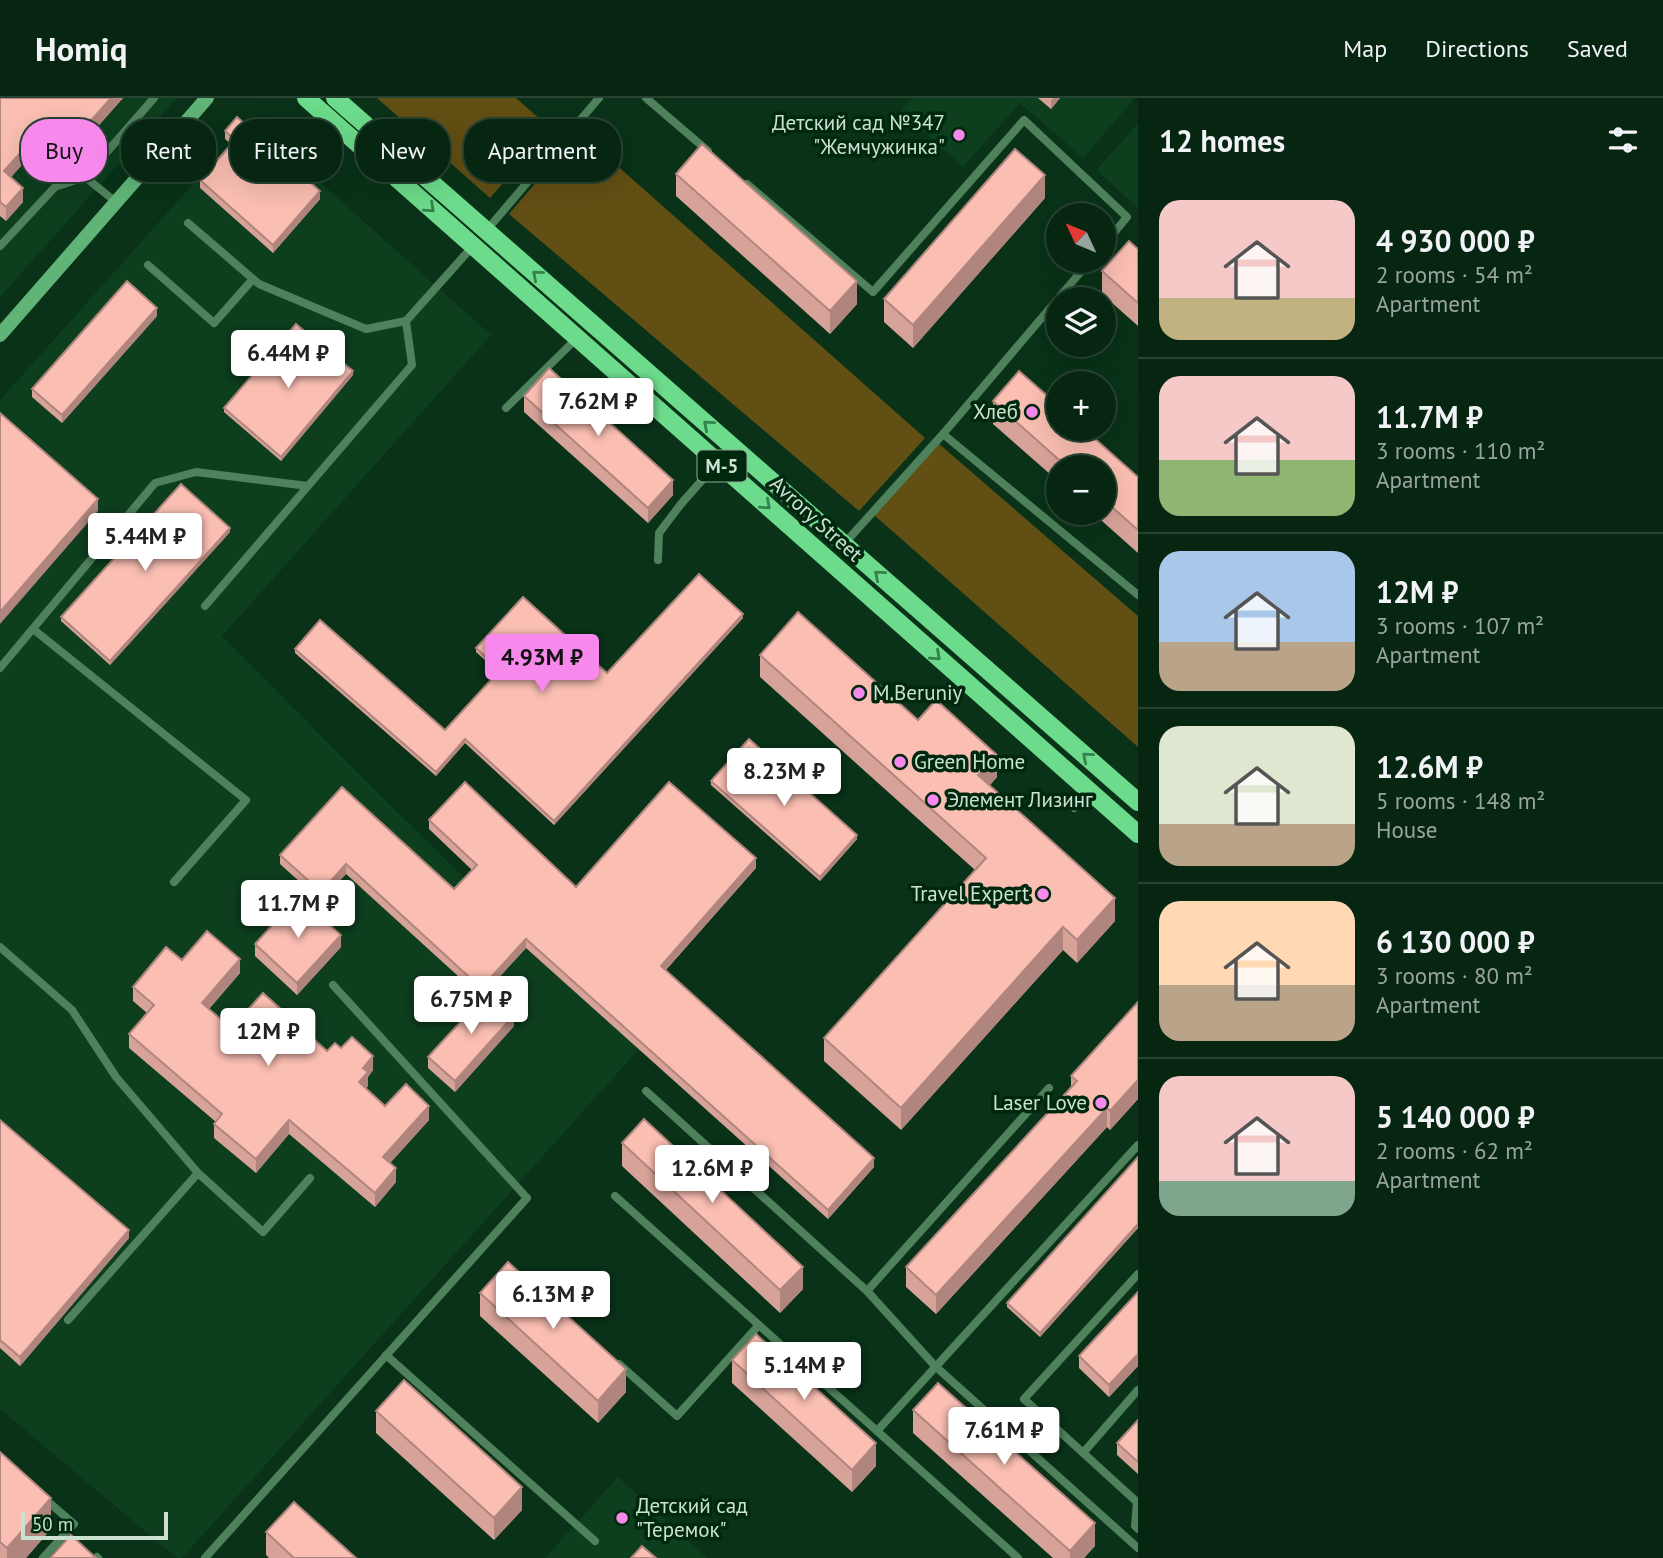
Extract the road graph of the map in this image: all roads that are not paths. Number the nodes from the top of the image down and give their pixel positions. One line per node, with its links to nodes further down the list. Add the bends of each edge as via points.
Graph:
1 (154, 98): 7 (lane)
2 (306, 98): 19 (main road, Avrory Street / М-5, one-way to 19)
3 (335, 98): 16 (main road, Avrory Street / М-5)
4 (599, 98): 16 (lane)
5 (646, 98): 8 (lane)
6 (200, 100): 12 (main road)
7 (107, 152)
8 (718, 160)
9 (739, 177): 13 (lane, via 873,292 1024,121)
10 (70, 182): 18 (lane, via 55,187)
11 (91, 182): 12 (lane)
12 (116, 202): 24 (main road)
13 (1111, 203)
14 (1116, 208): 17 (lane, via 1127,218)
15 (188, 223): 22 (lane)
16 (486, 230): 30 (main road, Avrory Street / М-5, one-way to 16)
17 (1116, 231)
18 (0, 246)
19 (473, 246): 23 (lane); 25 (main road, Avrory Street / М-5)
20 (148, 265): 22 (lane, via 214,323)
21 (1080, 273): 27 (lane)
22 (253, 279): 23 (lane, via 366,329)
23 (406, 321): 29 (lane, via 412,365)
24 (0, 335)
25 (577, 338): 26 (lane); 28 (main road, Avrory Street / М-5)
26 (506, 408)
27 (943, 434): 30 (lane); 32 (lane)
28 (718, 462): 31 (lane, via 659,533); 36 (main road, Avrory Street / М-5, one-way to 36)
29 (308, 486): 33 (lane); 34 (lane, via 196,472 155,482)
30 (844, 544): 37 (main road, Avrory Street / М-5, one-way to 30)
31 (658, 560)
32 (1138, 595)
33 (205, 606)
34 (33, 629): 35 (lane); 40 (lane, via 246,800)
35 (0, 668)
36 (1089, 791): 38 (lane); 39 (main road, Avrory Street / М-5)
37 (1138, 802)
38 (1074, 808)
39 (1138, 834)
40 (174, 882)
41 (0, 947): 46 (lane, via 72,1010 116,1077)
42 (333, 985): 54 (lane, via 527,1198)
43 (1049, 1088): 50 (lane)
44 (646, 1091): 50 (lane)
45 (1138, 1145): 55 (lane)
46 (198, 1173): 47 (lane, via 262,1232); 51 (lane)
47 (310, 1178)
48 (615, 1196): 52 (lane)
49 (1138, 1274): 58 (lane, via 1024,1399)
50 (867, 1291): 55 (lane)
51 (68, 1320)
52 (759, 1325): 53 (lane, via 677,1416); 57 (lane)
53 (609, 1354)
54 (386, 1355): 61 (lane); 64 (lane)
55 (935, 1366): 57 (lane); 62 (lane)
56 (1138, 1390): 58 (lane)
57 (877, 1431): 65 (lane)
58 (1083, 1453): 60 (lane, via 1137,1502)
59 (42, 1496): 63 (lane, via 74,1524)
60 (1138, 1529)
61 (595, 1542)
62 (1138, 1548)
63 (43, 1558)
64 (205, 1558)
65 (1018, 1558)

